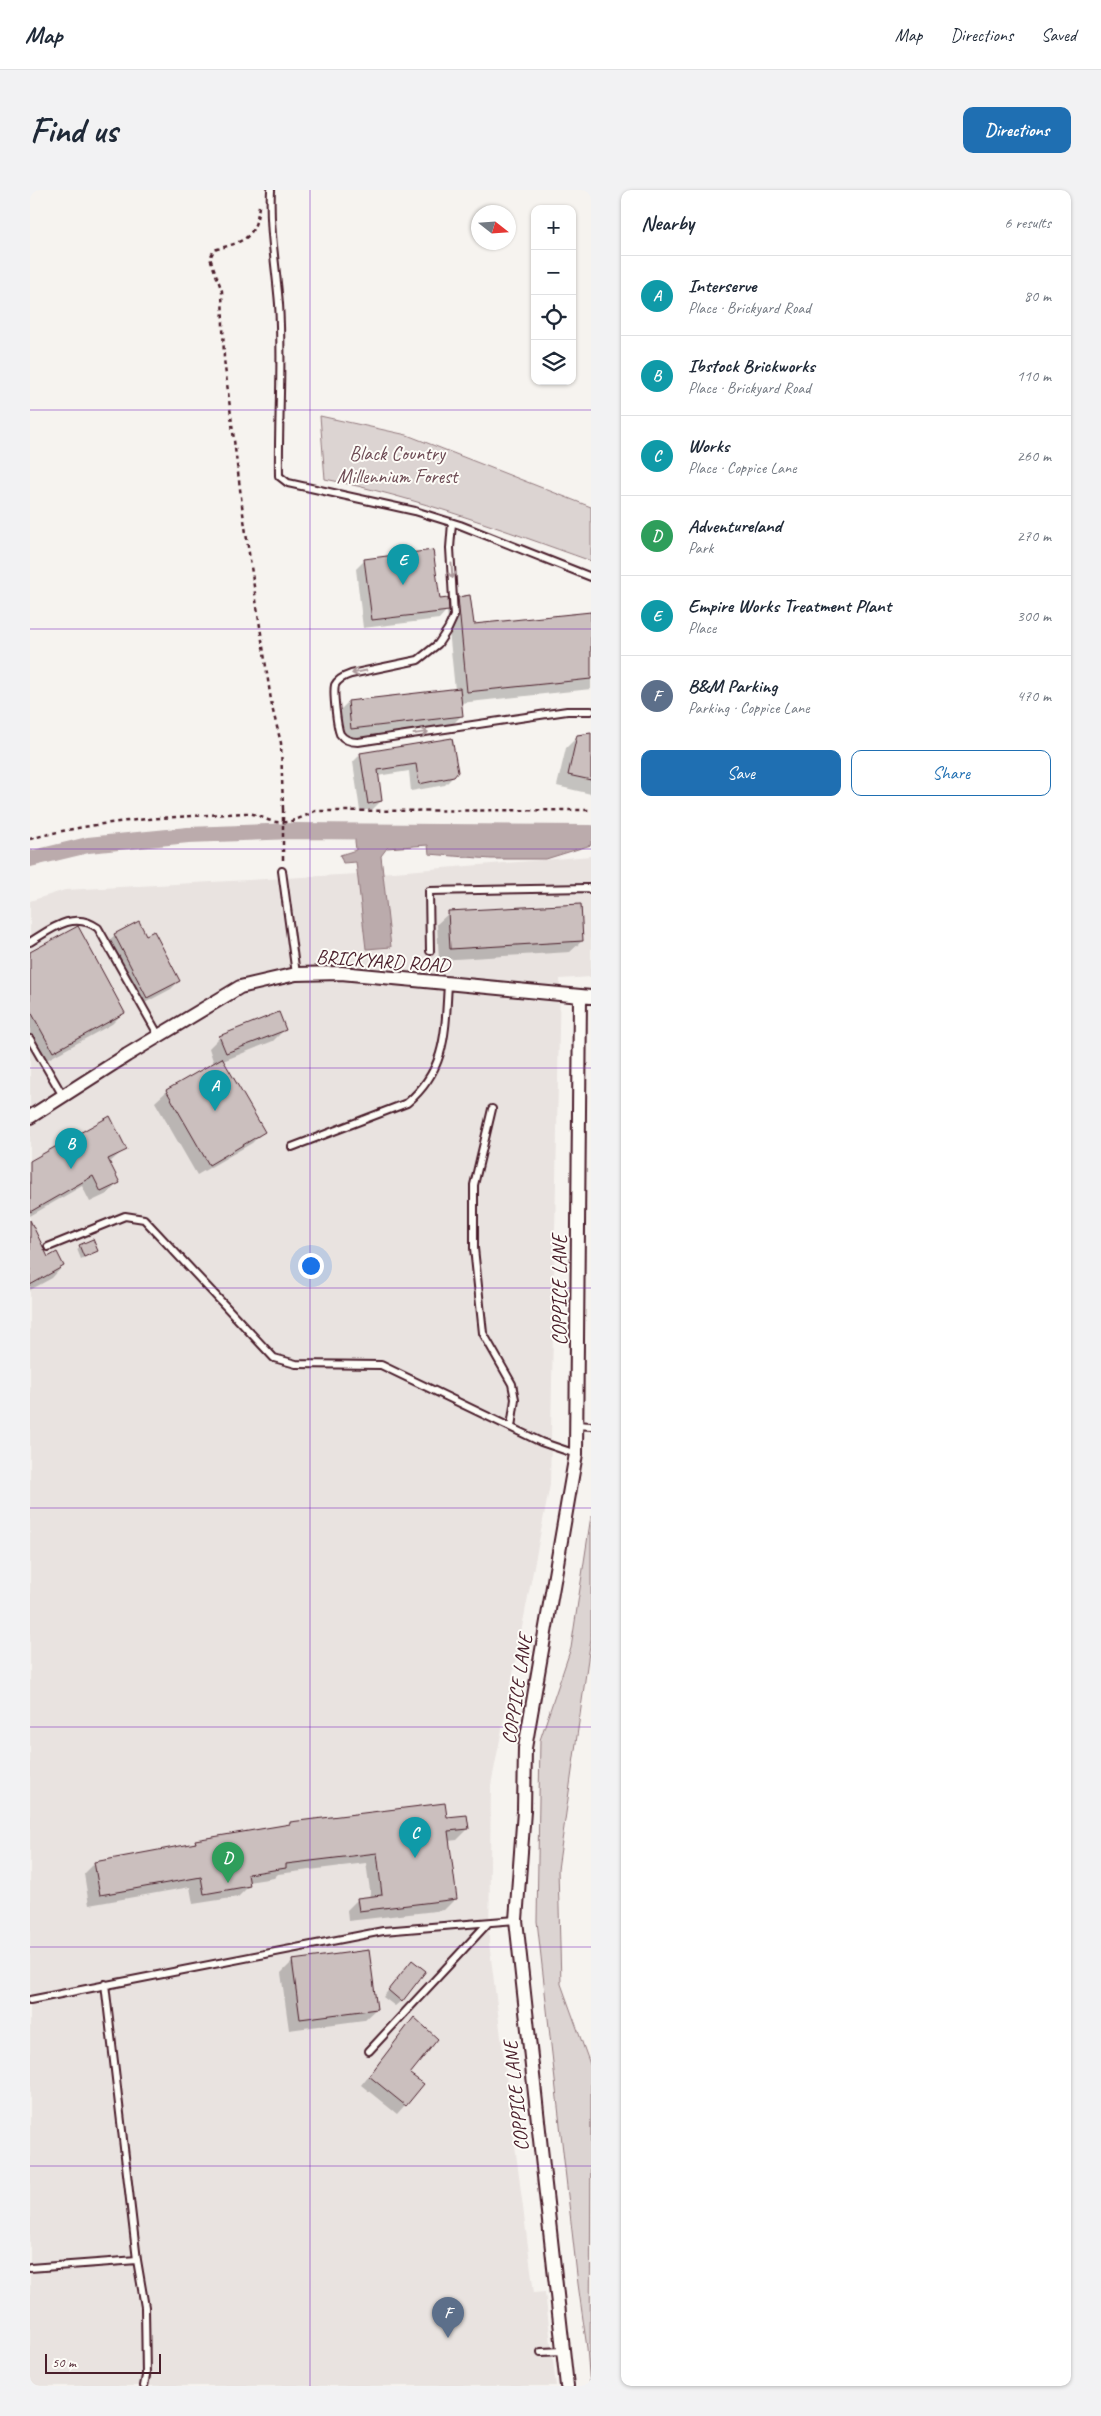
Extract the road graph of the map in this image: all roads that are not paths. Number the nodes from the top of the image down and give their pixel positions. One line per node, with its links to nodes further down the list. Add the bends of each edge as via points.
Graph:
1 (271, 190): 2 (lane, via 269,215 279,304 281,362 279,476 288,483 415,511)
2 (452, 523): 3 (lane); 4 (lane, one-way to 4, via 450,548 454,616 448,629 438,644 418,660 351,674 336,683 334,690 340,733 344,739 358,742 567,711)
3 (591, 577)
4 (591, 711)
5 (282, 872): 9 (lane)
6 (591, 890): 8 (lane, via 429,891)
7 (30, 942): 12 (lane, via 74,920 98,928)
8 (430, 951)
9 (296, 974): 10 (street, BRICKYARD ROAD, via 341,973); 12 (street, BRICKYARD ROAD, via 240,988)
10 (448, 984): 11 (street, BRICKYARD ROAD); 17 (lane, via 443,1046 436,1068 421,1091 407,1103)
11 (586, 997): 19 (street, COPPICE LANE)
12 (159, 1036): 14 (street, BRICKYARD ROAD)
13 (30, 1039): 14 (lane)
14 (63, 1096): 16 (street, BRICKYARD ROAD)
15 (492, 1110): 21 (lane, via 474,1185 474,1248 483,1333 512,1384 515,1399)
16 (30, 1117)
17 (292, 1147)
18 (48, 1247): 21 (lane, via 124,1216 144,1219 274,1358 296,1364 381,1365)
19 (576, 1424): 20 (lane); 22 (street, COPPICE LANE)
20 (591, 1426)
21 (511, 1428): 22 (lane)
22 (576, 1454): 23 (street, COPPICE LANE, via 525,1748)
23 (516, 1920): 24 (lane); 30 (street, COPPICE LANE)
24 (488, 1923): 25 (lane, via 383,1931); 27 (lane)
25 (105, 1984): 26 (lane); 28 (lane)
26 (30, 2000)
27 (369, 2051)
28 (137, 2260): 29 (lane); 32 (lane, via 146,2307)
29 (30, 2268)
30 (563, 2351): 31 (lane); 33 (street, COPPICE LANE)
31 (541, 2352)
32 (144, 2386)
33 (567, 2386)

